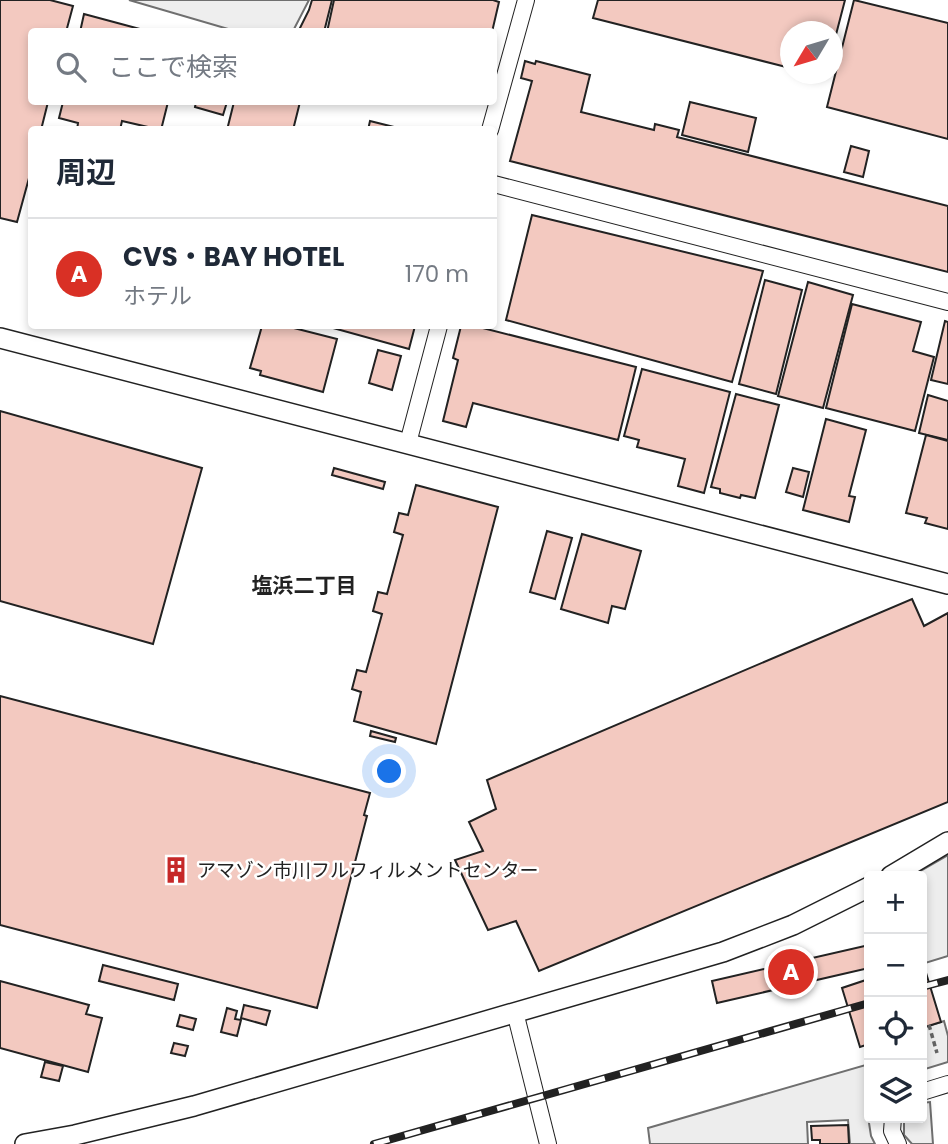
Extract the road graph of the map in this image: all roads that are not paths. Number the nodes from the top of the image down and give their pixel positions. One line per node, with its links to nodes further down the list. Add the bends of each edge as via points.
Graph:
1 (526, 0): 3 (street)
2 (497, 105): 4 (street)
3 (497, 105)
4 (491, 126)
5 (497, 185): 6 (street)
6 (948, 302)
7 (438, 329): 9 (street)
8 (0, 338): 9 (street)
9 (408, 443): 10 (street)
10 (948, 584)
11 (948, 842): 12 (street)
12 (899, 871)
13 (864, 890): 14 (street, via 793,925 723,952)
14 (515, 1012): 18 (street, via 194,1106); 19 (street)
15 (948, 1084): 16 (street)
16 (927, 1090)
17 (893, 1123): 20 (street)
18 (25, 1144)
19 (548, 1144)
20 (898, 1144)

